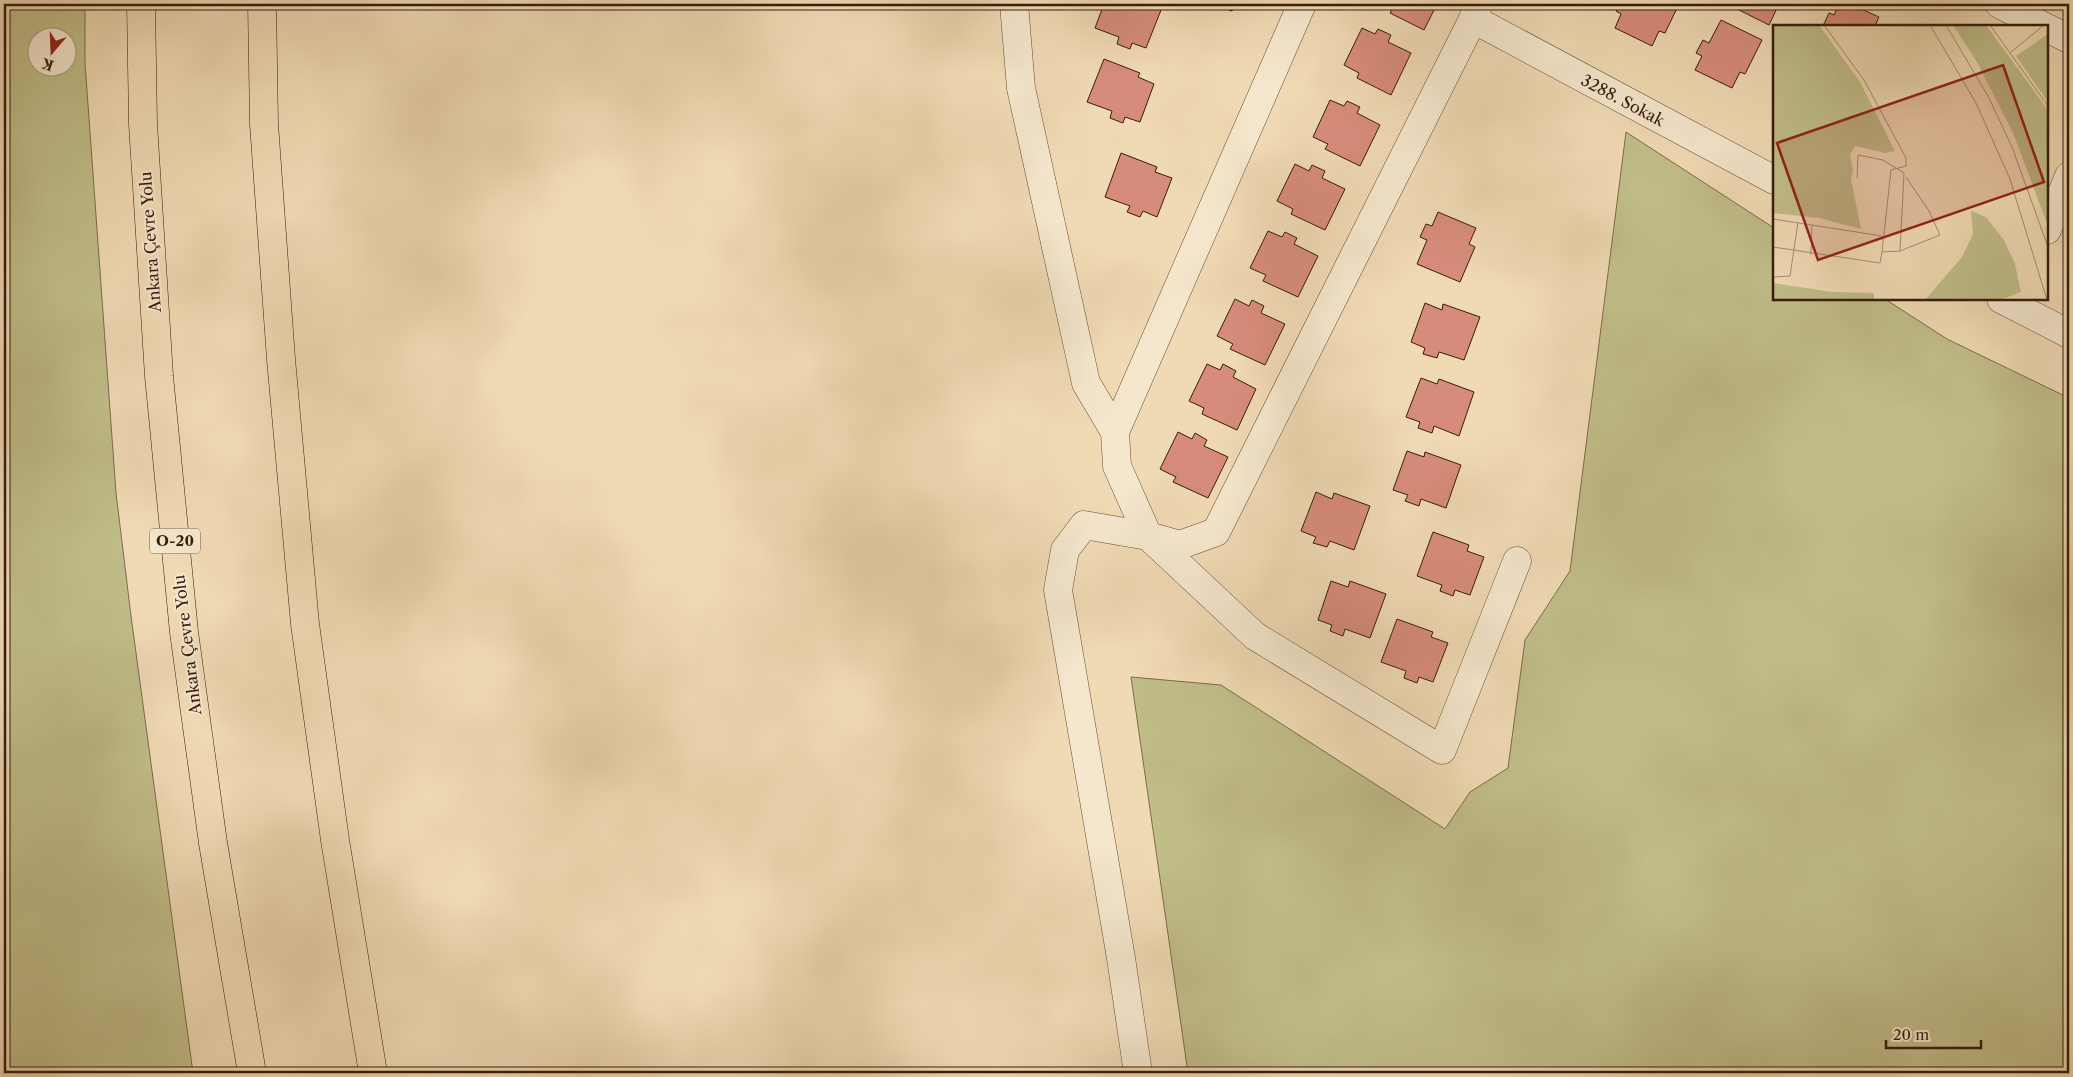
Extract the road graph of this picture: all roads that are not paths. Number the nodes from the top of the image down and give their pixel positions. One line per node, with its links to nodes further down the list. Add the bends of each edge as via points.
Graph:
1 (141, 4): 18 (highway, Ankara Çevre Yolu / O-20, via 143,124 159,376 184,632 214,843)
2 (262, 4): 19 (highway, via 264,124 304,624)
3 (1014, 4): 15 (street, via 1021,88 1086,383)
4 (1302, 4): 15 (street)
5 (1999, 4): 7 (street)
6 (1475, 11): 11 (street, 3288. Sokak); 16 (street, via 1216,532 1180,545)
7 (2041, 25)
8 (2048, 29): 9 (street)
9 (2069, 40)
10 (2069, 176): 12 (street)
11 (1773, 179)
12 (2048, 228)
13 (2012, 301): 14 (street)
14 (2069, 334)
15 (1116, 432): 16 (street, via 1116,466)
16 (1148, 536): 17 (street, via 1256,636 1442,750); 20 (street, via 1084,525 1065,550 1058,590)
17 (1517, 561)
18 (252, 1073)
19 (373, 1073)
20 (1138, 1073)

